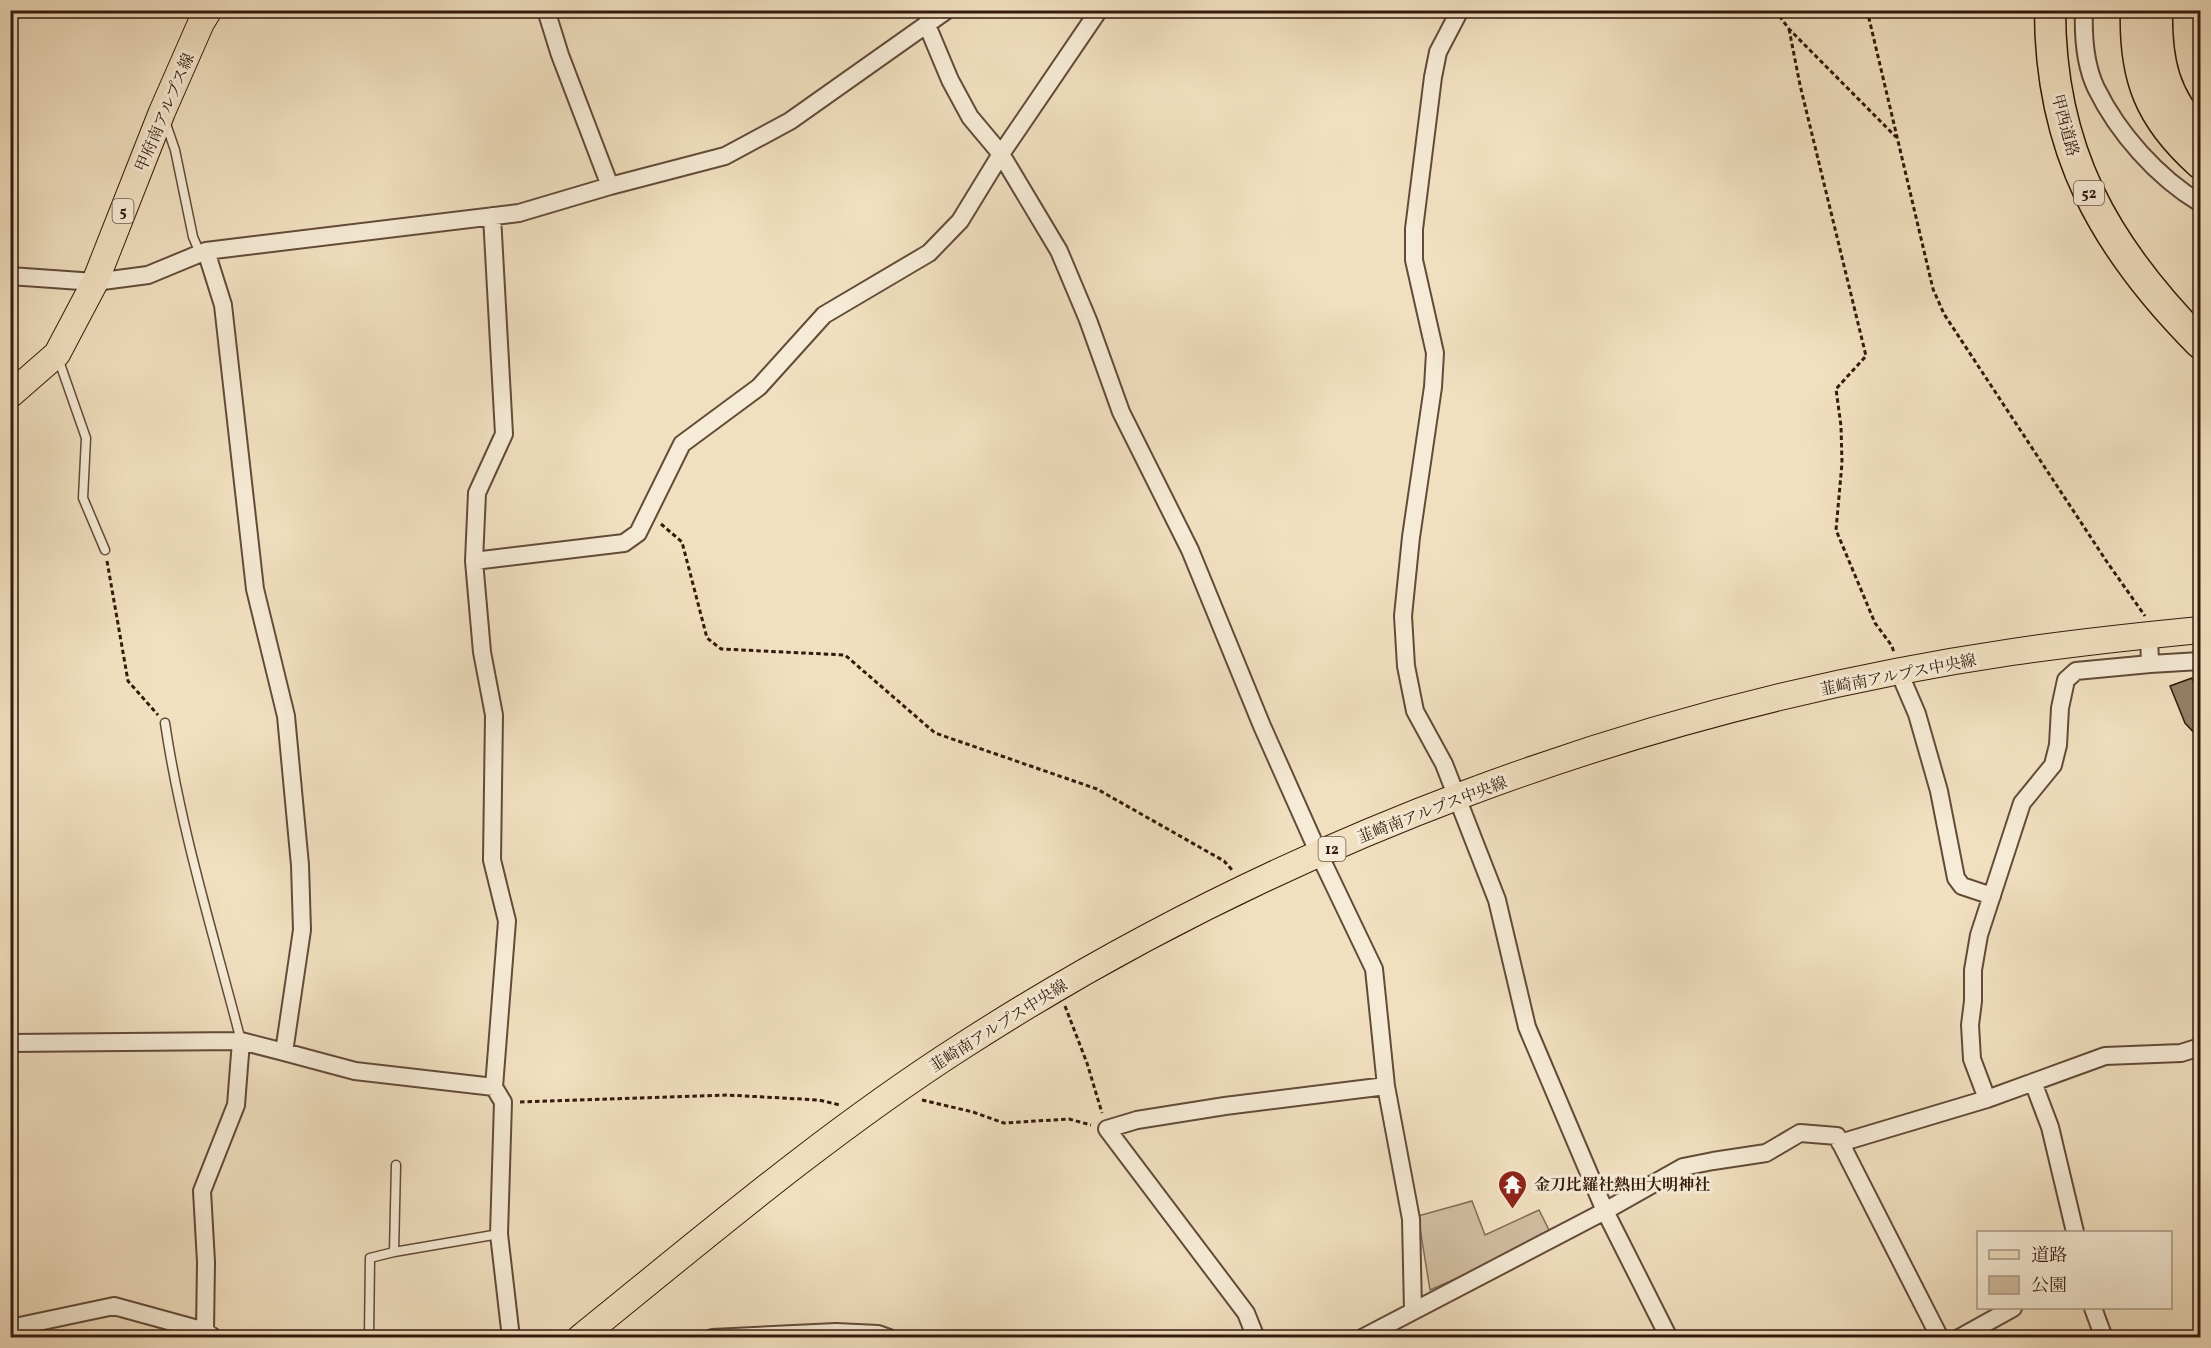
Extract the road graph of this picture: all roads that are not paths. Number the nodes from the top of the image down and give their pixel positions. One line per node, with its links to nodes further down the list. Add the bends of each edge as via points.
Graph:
1 (209, 10): 11 (main road, 甲府南アルプス線 / 5)
2 (546, 10): 15 (street)
3 (947, 10): 10 (street)
4 (1099, 10): 13 (street)
5 (1460, 10): 32 (street, via 1438,52 1432,77 1414,229 1414,260 1435,353 1403,616 1406,666 1415,711 1444,764)
6 (2050, 10): 21 (highway, 甲西道路 / 52, via 2050,47 2058,105 2072,153 2094,203 2125,255 2167,309)
7 (2084, 10): 16 (street, via 2087,59 2096,87 2112,115 2158,171)
8 (2136, 10): 14 (highway, via 2136,46 2142,80 2154,110)
9 (2157, 10): 12 (highway, via 2161,70 2171,97)
10 (924, 18): 13 (street, via 970,117); 15 (street, via 790,121 725,156)
11 (162, 112): 18 (lane, via 175,150 193,237); 20 (main road, 甲府南アルプス線 / 5)
12 (2200, 135)
13 (1001, 154): 25 (street, via 960,221 929,253 824,315 759,387 682,444 638,533 624,543); 33 (street, via 1059,250 1121,412 1190,550)
14 (2200, 163)
15 (610, 186): 17 (street, via 519,213)
16 (2200, 203)
17 (492, 216): 18 (street); 25 (street, via 504,434 477,493)
18 (203, 252): 20 (street, via 148,275); 38 (street, via 223,305 255,589 286,716 302,930)
19 (10, 276): 20 (street)
20 (94, 282): 22 (main road, 甲府南アルプス線 / 5)
21 (2200, 343)
22 (57, 354): 23 (main road, 甲府南アルプス線 / 5); 24 (lane, via 86,438 83,498)
23 (10, 395)
24 (105, 550)
25 (474, 561): 41 (street, via 482,652 494,716 492,860 507,921)
26 (2200, 630): 27 (main road, 韮崎南アルプス中央線 / 12)
27 (2149, 635): 29 (street); 30 (main road, 韮崎南アルプス中央線 / 12, via 2012,652)
28 (2200, 661): 29 (street)
29 (2150, 664): 34 (street, via 2076,671 2066,680 2053,765 2022,803)
30 (1899, 672): 32 (main road, 韮崎南アルプス中央線 / 12, via 1768,701 1616,742); 34 (street, via 1917,714 1939,791 1956,879 1962,886)
31 (165, 723): 35 (lane, via 188,839)
32 (1456, 796): 33 (main road, 韮崎南アルプス中央線 / 12); 45 (street, via 1497,900 1527,1028)
33 (1319, 854): 40 (street, via 1374,969); 57 (main road, 韮崎南アルプス中央線 / 12, via 1152,935 959,1048 855,1119)
34 (1992, 896): 42 (street, via 1979,935 1970,1024 1972,1059)
35 (242, 1041): 36 (street); 38 (street); 53 (street, via 236,1105 202,1191)
36 (10, 1043)
37 (2200, 1047): 39 (street, via 2181,1053 2106,1056)
38 (284, 1052): 41 (street, via 355,1071)
39 (2033, 1082): 42 (street); 46 (street, via 2050,1126)
40 (1386, 1086): 51 (street, via 1412,1219); 60 (street, via 1225,1106 1137,1120 1107,1130 1246,1313)
41 (494, 1087): 47 (street, via 503,1102)
42 (1987, 1099): 43 (street)
43 (1840, 1143): 45 (street, via 1837,1136 1800,1133 1766,1153 1683,1167); 62 (street)
44 (396, 1165): 48 (lane)
45 (1605, 1211): 51 (street); 61 (street)
46 (2075, 1231)
47 (499, 1234): 48 (lane); 56 (street)
48 (394, 1252): 55 (lane, via 370,1258)
49 (2011, 1309): 63 (street)
50 (2093, 1309): 64 (street)
51 (1413, 1310): 54 (street)
52 (10, 1328): 53 (street, via 114,1306)
53 (209, 1334)
54 (1371, 1336)
55 (369, 1338)
56 (511, 1338)
57 (580, 1338)
58 (712, 1338): 59 (street, via 836,1332)
59 (889, 1338)
60 (1256, 1338)
61 (1669, 1338)
62 (1940, 1338)
63 (1959, 1338)
64 (2104, 1338)

